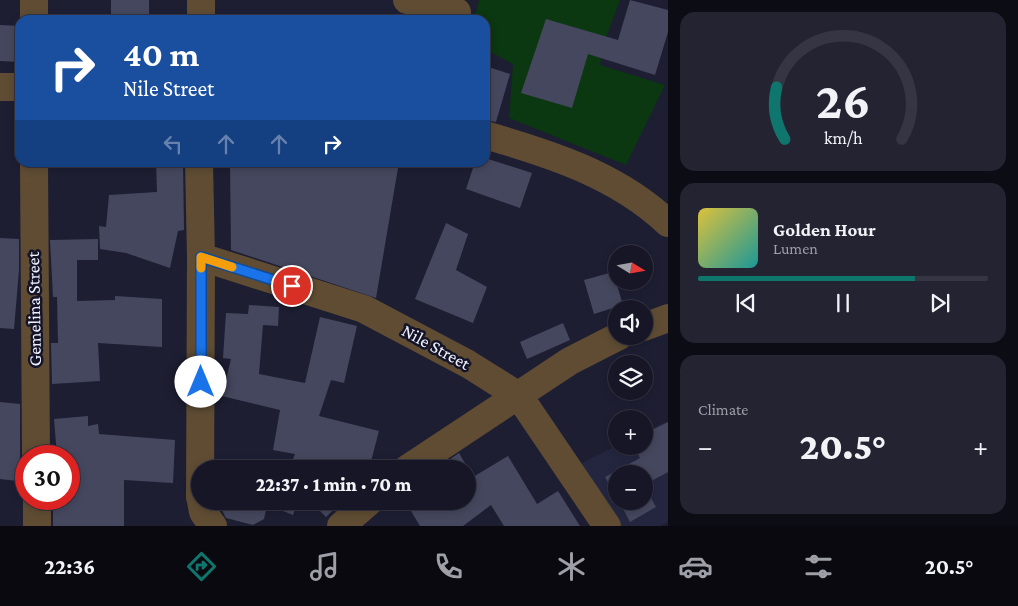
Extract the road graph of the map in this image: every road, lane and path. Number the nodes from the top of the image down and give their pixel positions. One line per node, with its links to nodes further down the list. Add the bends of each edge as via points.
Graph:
1 (34, 0): 5 (street)
2 (201, 0): 6 (street)
3 (407, 0): 4 (street)
4 (457, 12)
5 (34, 15)
6 (201, 15)
7 (0, 87): 8 (street)
8 (15, 87)
9 (490, 137): 12 (street, via 577,164 643,201)
10 (34, 167): 18 (street, Gemelina Street)
11 (199, 167): 13 (street)
12 (668, 223)
13 (201, 257): 17 (street, Nile Street, via 364,309 442,349); 19 (street)
14 (668, 318): 15 (street)
15 (653, 324)
16 (608, 342): 17 (street, via 570,361)
17 (519, 396): 20 (street); 27 (street, Nile Street)
18 (36, 445)
19 (200, 460)
20 (421, 460)
21 (37, 510): 24 (street)
22 (203, 510): 25 (street)
23 (360, 510): 26 (street)
24 (37, 526)
25 (213, 526)
26 (342, 526)
27 (607, 526)

